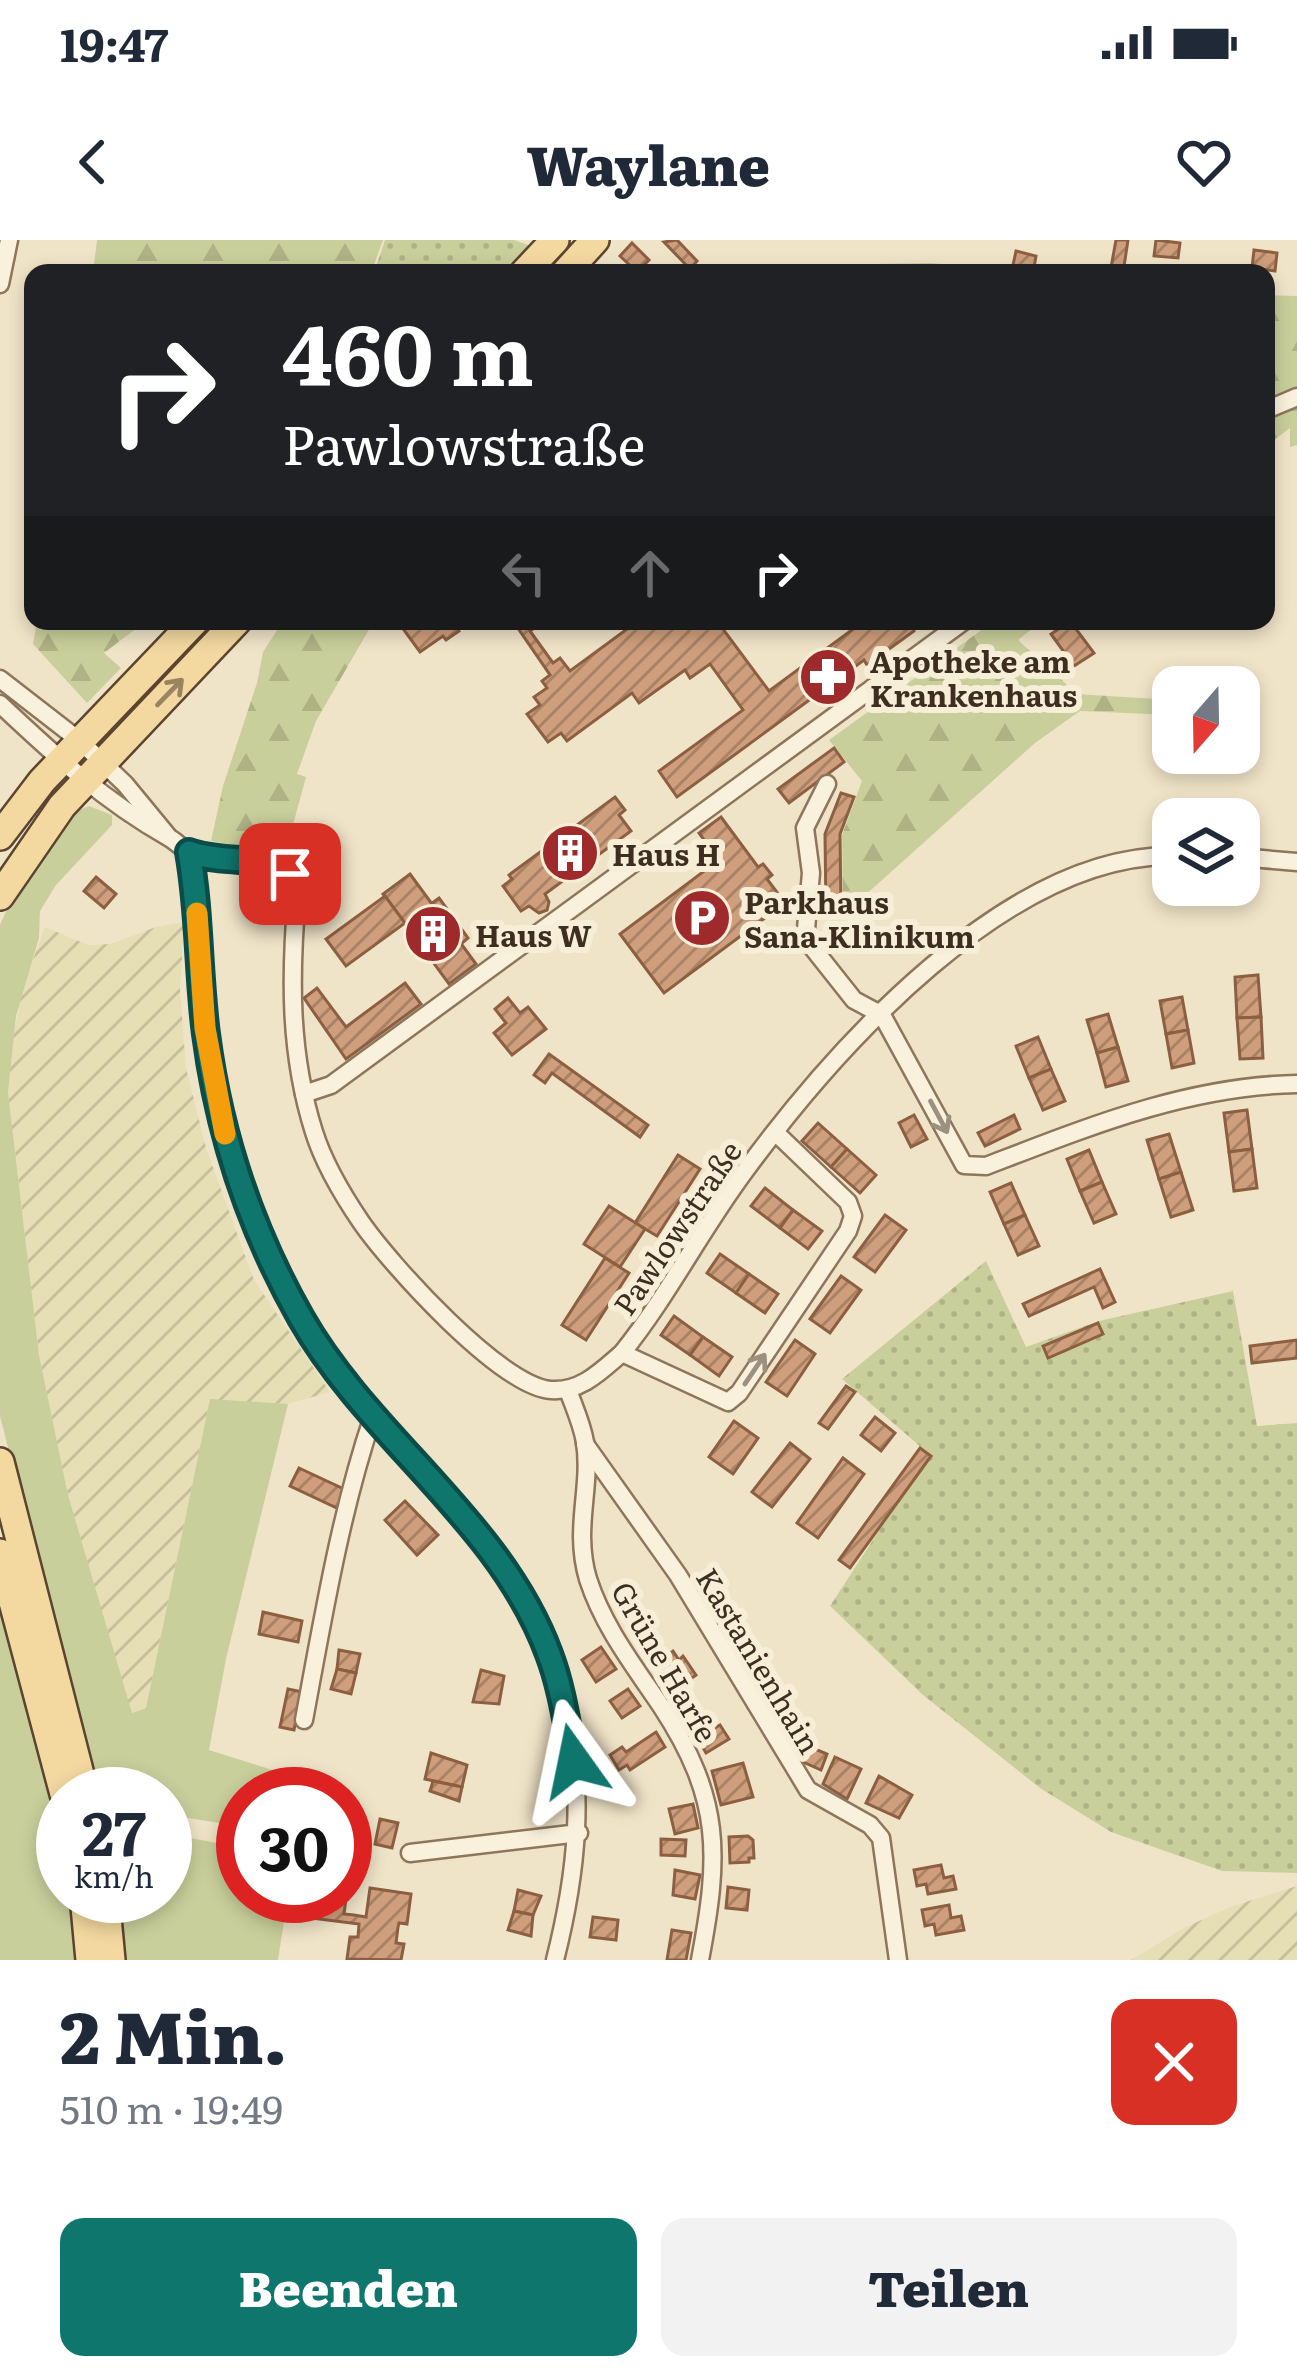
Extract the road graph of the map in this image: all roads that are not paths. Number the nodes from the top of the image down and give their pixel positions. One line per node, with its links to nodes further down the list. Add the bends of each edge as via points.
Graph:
1 (9, 240): 6 (street)
2 (555, 240): 4 (main road)
3 (595, 240): 5 (main road)
4 (532, 264)
5 (573, 264)
6 (0, 284)
7 (186, 630): 12 (main road)
8 (228, 630): 13 (main road, one-way to 8)
9 (952, 630): 24 (street, via 331,1084)
10 (0, 679): 12 (street)
11 (0, 704): 12 (street)
12 (70, 751): 13 (street); 13 (street); 15 (main road)
13 (93, 772): 16 (street); 16 (street); 21 (main road)
14 (827, 784): 22 (street, via 805,828 806,929 854,1000)
15 (8, 825)
16 (167, 836): 17 (street)
17 (189, 852): 24 (street, via 278,866 295,881 291,1025); 28 (street, via 213,1084 240,1185 300,1317)
18 (1152, 856): 22 (street, Pawlowstraße, via 1092,867 1040,891 980,927)
19 (1260, 859): 20 (street)
20 (1297, 862)
21 (0, 896)
22 (882, 1015): 23 (street, one-way to 23, via 964,1165 975,1168 1179,1098); 25 (street, Pawlowstraße)
23 (1297, 1084)
24 (304, 1094): 27 (street, via 335,1181 392,1260 523,1384)
25 (775, 1132): 26 (street, Pawlowstraße); 26 (street, Pawlowstraße, one-way to 25, via 728,1402 739,1393 853,1216)
26 (622, 1353): 27 (street, Pawlowstraße)
27 (568, 1390): 29 (street, Grüne Harfe)
28 (373, 1417): 32 (street); 35 (street, via 450,1502 536,1625 574,1761)
29 (585, 1444): 42 (street, Grüne Harfe, via 587,1575 605,1619 689,1754 711,1815 714,1879); 43 (street, Kastanienhain, via 678,1575 808,1790 880,1838)
30 (0, 1462): 34 (main road)
31 (0, 1553): 33 (main road)
32 (304, 1720)
33 (57, 1767)
34 (78, 1767)
35 (578, 1833): 36 (street); 41 (street)
36 (410, 1853)
37 (87, 1923): 39 (main road)
38 (108, 1923): 40 (main road)
39 (90, 1960)
40 (111, 1960)
41 (555, 1960)
42 (700, 1960)
43 (898, 1960)

